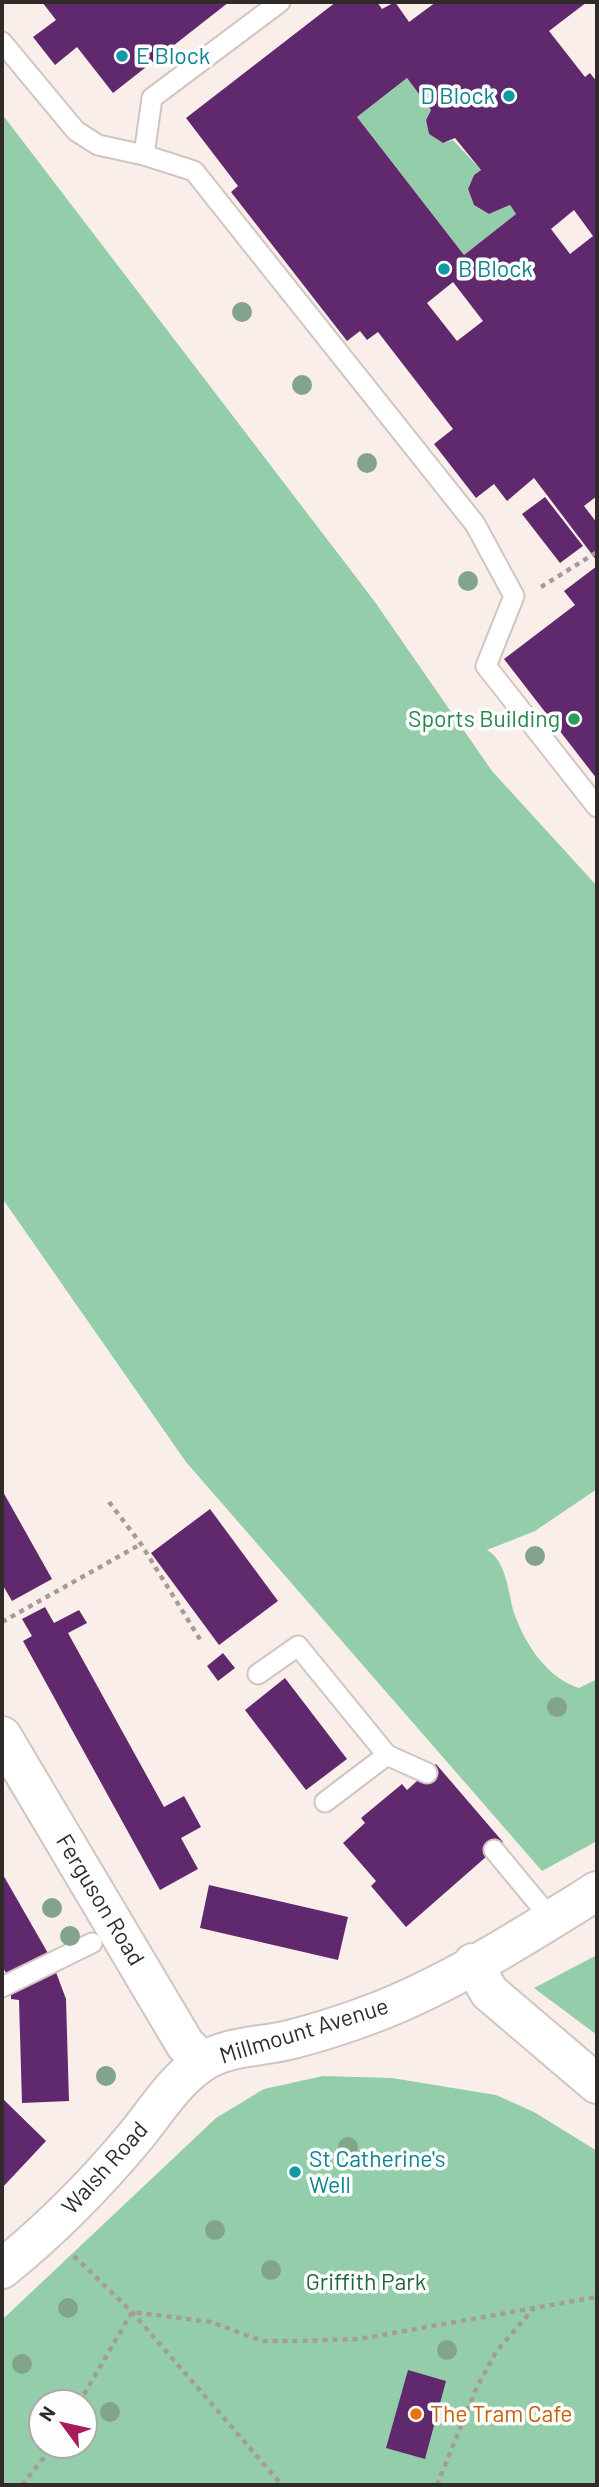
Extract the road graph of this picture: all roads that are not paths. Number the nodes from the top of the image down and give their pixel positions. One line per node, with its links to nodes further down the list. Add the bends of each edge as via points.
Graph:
1 (280, 2): 3 (lane, via 152,98)
2 (2, 43): 3 (lane, via 76,131 98,145)
3 (144, 155): 4 (lane, via 194,171 475,524 514,596 486,666)
4 (597, 807)
5 (258, 1674): 7 (lane, via 298,1646)
6 (2, 1735): 16 (street, Ferguson Road, via 185,2044)
7 (387, 1755): 8 (lane); 9 (lane)
8 (427, 1773)
9 (325, 1802)
10 (494, 1850): 12 (lane)
11 (597, 1891): 12 (street, Millmount Avenue)
12 (552, 1920): 14 (street, Millmount Avenue)
13 (92, 1943): 15 (lane)
14 (473, 1963): 16 (street, Millmount Avenue, via 452,1980 374,2013 292,2040 243,2048); 17 (street, via 489,1992)
15 (2, 1987)
16 (202, 2062): 18 (street, Walsh Road, via 46,2233)
17 (597, 2084)
18 (2, 2269)

